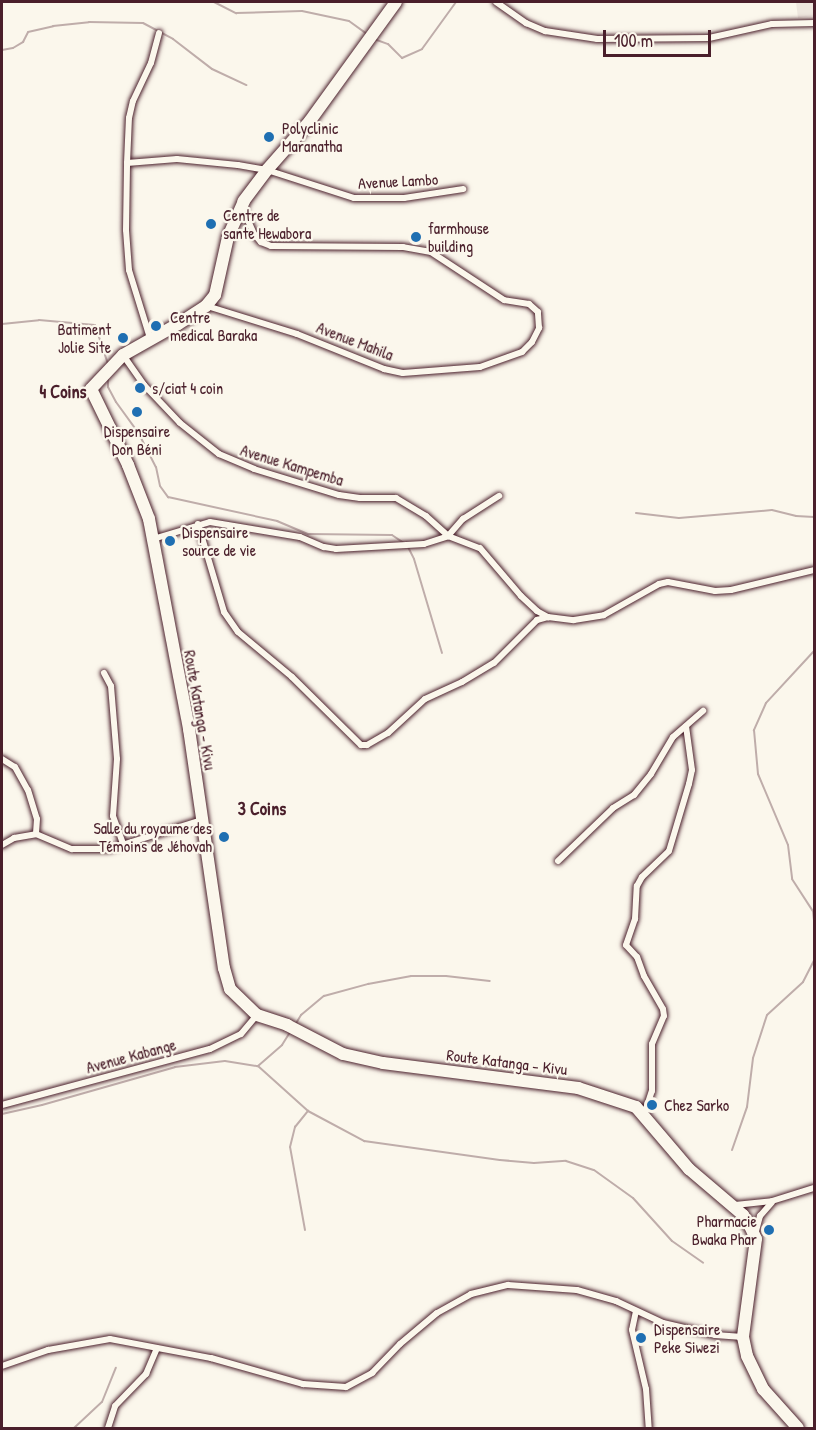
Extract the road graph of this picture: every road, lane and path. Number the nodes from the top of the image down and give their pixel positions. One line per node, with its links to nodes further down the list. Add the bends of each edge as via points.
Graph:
1 (396, 2): 6 (highway, via 310,121)
2 (496, 2): 3 (street, via 545,32 597,39 709,38 772,24)
3 (814, 22)
4 (159, 33): 5 (street, via 151,63 133,100)
5 (127, 163): 6 (street, Avenue Lambo, via 209,160); 10 (street, via 129,270)
6 (267, 170): 7 (street, Avenue Lambo, via 354,198 404,198); 8 (highway)
7 (463, 189)
8 (242, 206): 9 (highway, via 228,237 215,295); 9 (street, Avenue Mahila, via 254,234 271,246 422,248 504,300 529,304 538,312 538,328 522,352 480,367 403,373)
9 (206, 306): 10 (highway, Route Katanga - Kivu)
10 (150, 338): 11 (highway, Route Katanga - Kivu)
11 (123, 355): 14 (street, Avenue Kampemba, via 173,416 219,454 339,495 396,498 426,516); 15 (highway, Route Katanga - Kivu, via 92,387 92,393 139,491)
12 (499, 496): 14 (street, via 463,519)
13 (198, 524): 14 (street, via 242,526 300,537 336,549 424,544); 15 (street); 17 (street, via 224,612 238,632 292,677 362,745 388,733 425,699 478,674 537,620)
14 (448, 536): 17 (street, via 480,548 521,596)
15 (153, 540): 22 (highway, Route Katanga - Kivu)
16 (814, 570): 17 (street, via 730,590 668,582 604,615 574,620)
17 (548, 617)
18 (104, 673): 24 (street, via 111,686 117,759 113,816)
19 (703, 711): 20 (street)
20 (686, 726): 26 (street, via 673,737 633,795 613,808); 29 (street, via 692,770 689,784 669,851 637,886 635,920 626,945 637,957 664,1016 652,1044 652,1091)
21 (2, 759): 23 (street, via 15,768 28,790 37,819)
22 (202, 820): 24 (street); 27 (highway, Route Katanga - Kivu, via 224,968 230,989)
23 (36, 834): 24 (street, via 72,849 91,851); 25 (street)
24 (123, 844)
25 (2, 845)
26 (558, 861)
27 (257, 1014): 28 (street, Avenue Kabange, via 242,1034 231,1041); 29 (highway, Route Katanga - Kivu, via 360,1058 578,1088 622,1101)
28 (2, 1105)
29 (644, 1115): 32 (highway, Route Katanga - Kivu, via 682,1162)
30 (814, 1188): 31 (street)
31 (772, 1202): 32 (street); 33 (street, via 760,1216)
32 (731, 1204): 33 (highway, Route Katanga - Kivu, via 743,1215)
33 (756, 1239): 35 (highway)
34 (636, 1311): 35 (street, via 663,1323); 36 (street, via 616,1301 561,1287 490,1287 437,1313 363,1380 335,1388 303,1384 211,1358); 39 (street, via 632,1330 646,1389)
35 (743, 1337): 40 (highway, via 747,1356 764,1389)
36 (157, 1348): 37 (street, via 102,1339 28,1355); 38 (street, via 146,1374 115,1406)
37 (2, 1366)
38 (108, 1428)
39 (649, 1428)
40 (798, 1428)

